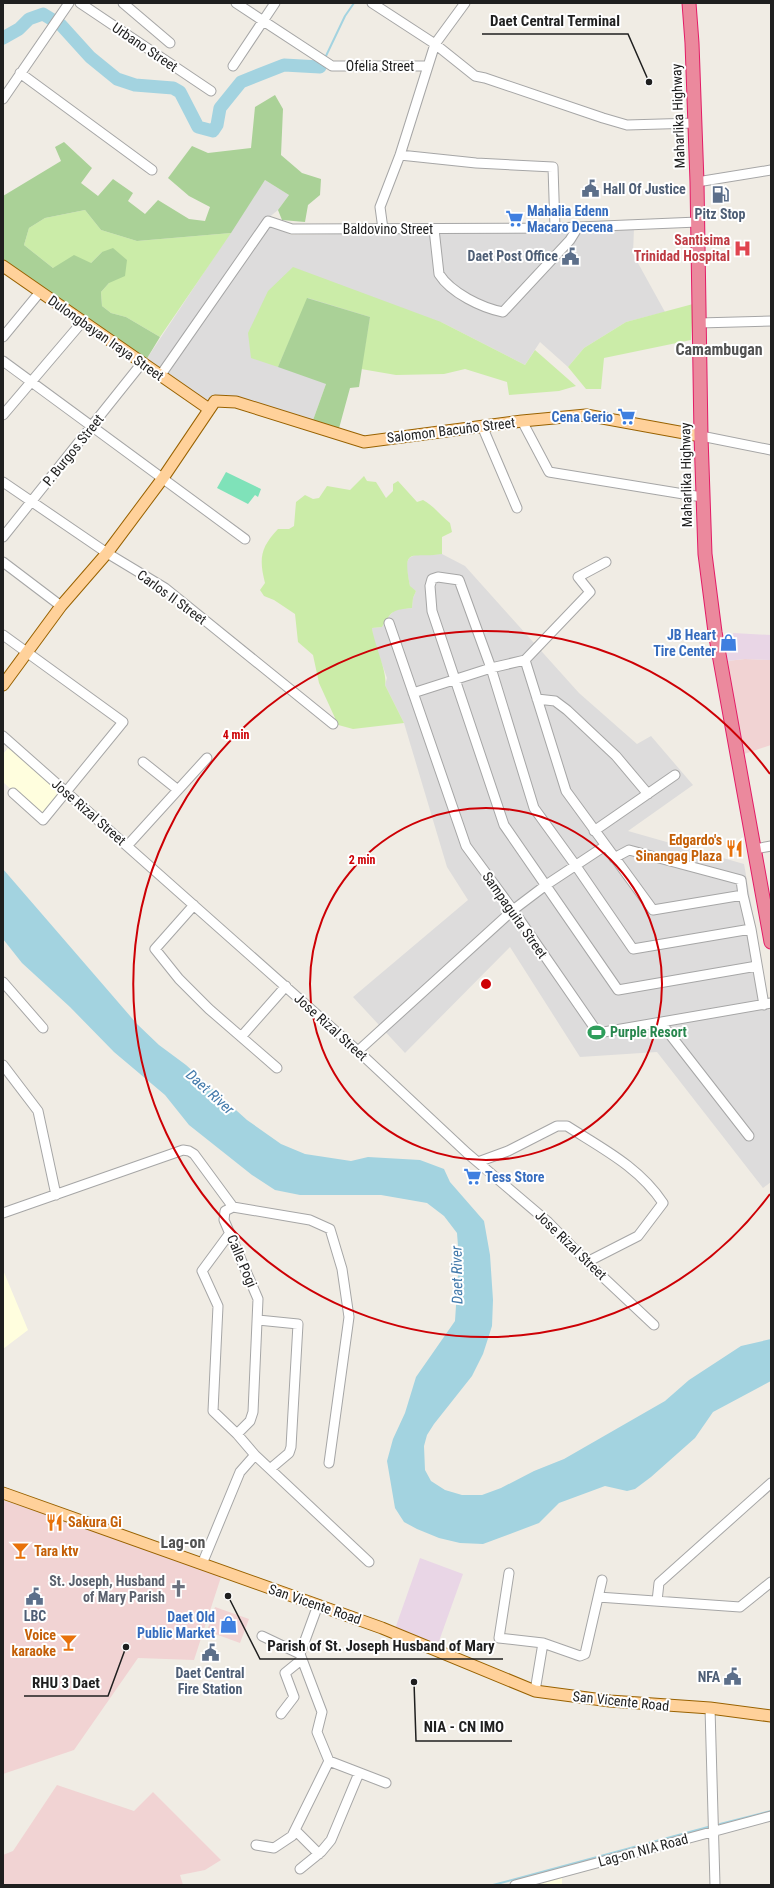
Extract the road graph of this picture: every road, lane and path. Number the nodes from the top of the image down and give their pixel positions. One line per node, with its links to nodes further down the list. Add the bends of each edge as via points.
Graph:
1 (69, 3): 14 (street)
2 (80, 3): 15 (street, Urbano Street)
3 (123, 3): 10 (street)
4 (236, 3): 9 (street)
5 (274, 3): 9 (street)
6 (372, 3): 11 (street)
7 (465, 3): 11 (street)
8 (689, 3): 17 (highway, Maharlika Highway)
9 (263, 20): 12 (street); 13 (street, Ofelia Street, via 332,66)
10 (170, 43)
11 (435, 44): 13 (street); 17 (street, via 475,76 500,82 603,118 627,125)
12 (233, 66)
13 (428, 66): 18 (street)
14 (20, 73): 16 (street); 19 (street)
15 (211, 90)
16 (3, 99)
17 (695, 123): 21 (highway, Maharlika Highway)
18 (400, 155): 25 (street, via 476,163 553,167); 26 (street, via 380,207)
19 (152, 170)
20 (771, 170): 21 (street)
21 (697, 182): 22 (highway, Maharlika Highway)
22 (698, 222): 23 (street, Baldovino Street); 31 (highway, Maharlika Highway)
23 (578, 227): 24 (street, via 570,240 503,312 472,300 443,280 439,274); 25 (street, Baldovino Street)
24 (434, 228): 25 (street, Baldovino Street); 26 (street, Baldovino Street)
25 (555, 228)
26 (383, 229): 35 (street, Baldovino Street, via 292,229 268,221)
27 (3, 266): 28 (main road, Dulongbayan Iraya Street)
28 (40, 292): 29 (main road, Dulongbayan Iraya Street); 32 (street)
29 (83, 321): 34 (main road, Dulongbayan Iraya Street); 36 (street)
30 (771, 321): 31 (street)
31 (698, 323): 42 (highway, Maharlika Highway)
32 (3, 337)
33 (3, 361): 36 (street)
34 (142, 363): 35 (main road, Dulongbayan Iraya Street); 40 (street, P. Burgos Street)
35 (160, 376): 37 (main road, Dulongbayan Iraya Street)
36 (32, 381): 38 (street); 40 (street)
37 (208, 409): 41 (main road, Salomon Bacuño Street, via 215,401 236,402 364,442); 44 (main road)
38 (3, 415)
39 (522, 421): 41 (main road, Salomon Bacuño Street); 42 (main road, Salomon Bacuño Street, via 586,415); 46 (street, via 549,472)
40 (93, 425): 44 (street); 47 (street, P. Burgos Street)
41 (482, 426): 48 (street)
42 (701, 436): 43 (street); 46 (highway, Maharlika Highway)
43 (771, 450)
44 (163, 478): 50 (street); 51 (main road)
45 (3, 482): 47 (street, Carlos II Street)
46 (702, 497): 77 (highway, Maharlika Highway, via 708,589)
47 (31, 502): 49 (street, P. Burgos Street); 51 (street, Carlos II Street)
48 (517, 508)
49 (3, 537)
50 (245, 539)
51 (107, 553): 54 (main road); 64 (street, Carlos II Street, via 165,588)
52 (3, 562): 54 (street)
53 (606, 562): 58 (street, via 578,577 590,592)
54 (62, 606): 57 (main road)
55 (390, 623): 62 (street, Sampaguita Street)
56 (3, 635): 57 (street)
57 (26, 653): 61 (main road); 70 (street, via 123,722)
58 (525, 660): 59 (street); 63 (street)
59 (491, 668): 60 (street); 60 (street, via 459,580 438,577 432,579 432,610); 79 (street, via 534,808)
60 (456, 681): 62 (street); 80 (street, via 504,825)
61 (3, 685)
62 (413, 693): 83 (street, Sampaguita Street, via 466,846)
63 (537, 699): 72 (street, via 556,701 567,710 616,756); 73 (street, via 566,791)
64 (333, 724)
65 (3, 736): 70 (street, Jose Rizal Street)
66 (207, 758): 69 (street)
67 (143, 762): 69 (street)
68 (675, 775): 72 (street)
69 (178, 790): 74 (street)
70 (67, 792): 71 (street, via 43,820); 74 (street, Jose Rizal Street)
71 (13, 793)
72 (648, 794): 73 (street)
73 (594, 831): 75 (street)
74 (127, 846): 82 (street, Jose Rizal Street)
75 (605, 846): 78 (street); 79 (street)
76 (771, 846): 77 (street)
77 (755, 849): 84 (highway, Maharlika Highway)
78 (614, 858): 81 (street, via 629,850 741,880); 81 (street, via 653,910)
79 (576, 866): 80 (street); 85 (street, via 633,949)
80 (546, 885): 83 (street); 87 (street, via 618,990)
81 (743, 896): 85 (street)
82 (194, 905): 89 (street, Jose Rizal Street); 93 (street, via 155,949 179,979)
83 (513, 910): 91 (street, Sampaguita Street, via 598,1033); 94 (street)
84 (769, 915): 86 (highway, Maharlika Highway)
85 (751, 928): 87 (street)
86 (771, 942)
87 (757, 966): 90 (street)
88 (3, 982): 92 (street)
89 (286, 986): 93 (street); 94 (street, Jose Rizal Street)
90 (768, 1004): 91 (street, Sampaguita Street)
91 (661, 1023): 97 (street)
92 (43, 1028)
93 (241, 1037): 96 (street)
94 (358, 1051): 98 (street, Jose Rizal Street)
95 (3, 1065): 99 (street, via 38,1111)
96 (277, 1068)
97 (749, 1136)
98 (478, 1162): 103 (street, Jose Rizal Street, via 548,1222); 103 (street, via 508,1152 557,1126 568,1126 635,1170 663,1203 638,1236)
99 (56, 1195): 100 (street, via 174,1153 189,1151 194,1154); 101 (street)
100 (233, 1208): 102 (street, Calle Pogi, via 227,1209 224,1214); 108 (street, via 310,1220 330,1229 342,1269 349,1317)
101 (3, 1213)
102 (230, 1233): 104 (street, Calle Pogi, via 258,1299); 106 (street, via 202,1271 218,1306 213,1411)
103 (587, 1262): 105 (street, Jose Rizal Street)
104 (258, 1320): 106 (street, Calle Pogi, via 253,1412 250,1421); 109 (street, via 298,1324 291,1447 289,1453)
105 (654, 1325)
106 (237, 1434): 107 (street)
107 (255, 1454): 109 (street); 113 (street, via 240,1472)
108 (329, 1463)
109 (270, 1469): 112 (street)
110 (771, 1483): 118 (street, via 659,1583)
111 (3, 1493): 113 (main road, San Vicente Road)
112 (369, 1562)
113 (202, 1564): 119 (main road, San Vicente Road)
114 (509, 1573): 121 (street, via 499,1638)
115 (602, 1580): 117 (street)
116 (771, 1582): 118 (street, via 740,1608)
117 (598, 1597): 118 (street); 121 (street, via 585,1654 580,1656)
118 (657, 1601)
119 (318, 1605): 122 (street); 123 (main road, San Vicente Road, via 382,1628)
120 (262, 1636): 122 (street)
121 (543, 1643): 123 (street)
122 (300, 1657): 125 (street, via 286,1673 294,1696); 127 (street, via 323,1714 317,1732)
123 (535, 1691): 124 (main road, San Vicente Road, via 610,1701)
124 (710, 1708): 126 (main road, San Vicente Road); 132 (street)
125 (280, 1714)
126 (771, 1716)
127 (329, 1761): 128 (street); 131 (street)
128 (359, 1773): 129 (street); 134 (street, via 331,1840)
129 (386, 1783)
130 (771, 1816): 132 (street, Lag-on NIA Road)
131 (296, 1831): 133 (street, via 274,1848); 134 (street)
132 (714, 1831): 136 (street, Lag-on NIA Road); 137 (street)
133 (256, 1845)
134 (319, 1854): 135 (street)
135 (300, 1869)
136 (515, 1885)
137 (715, 1885)

